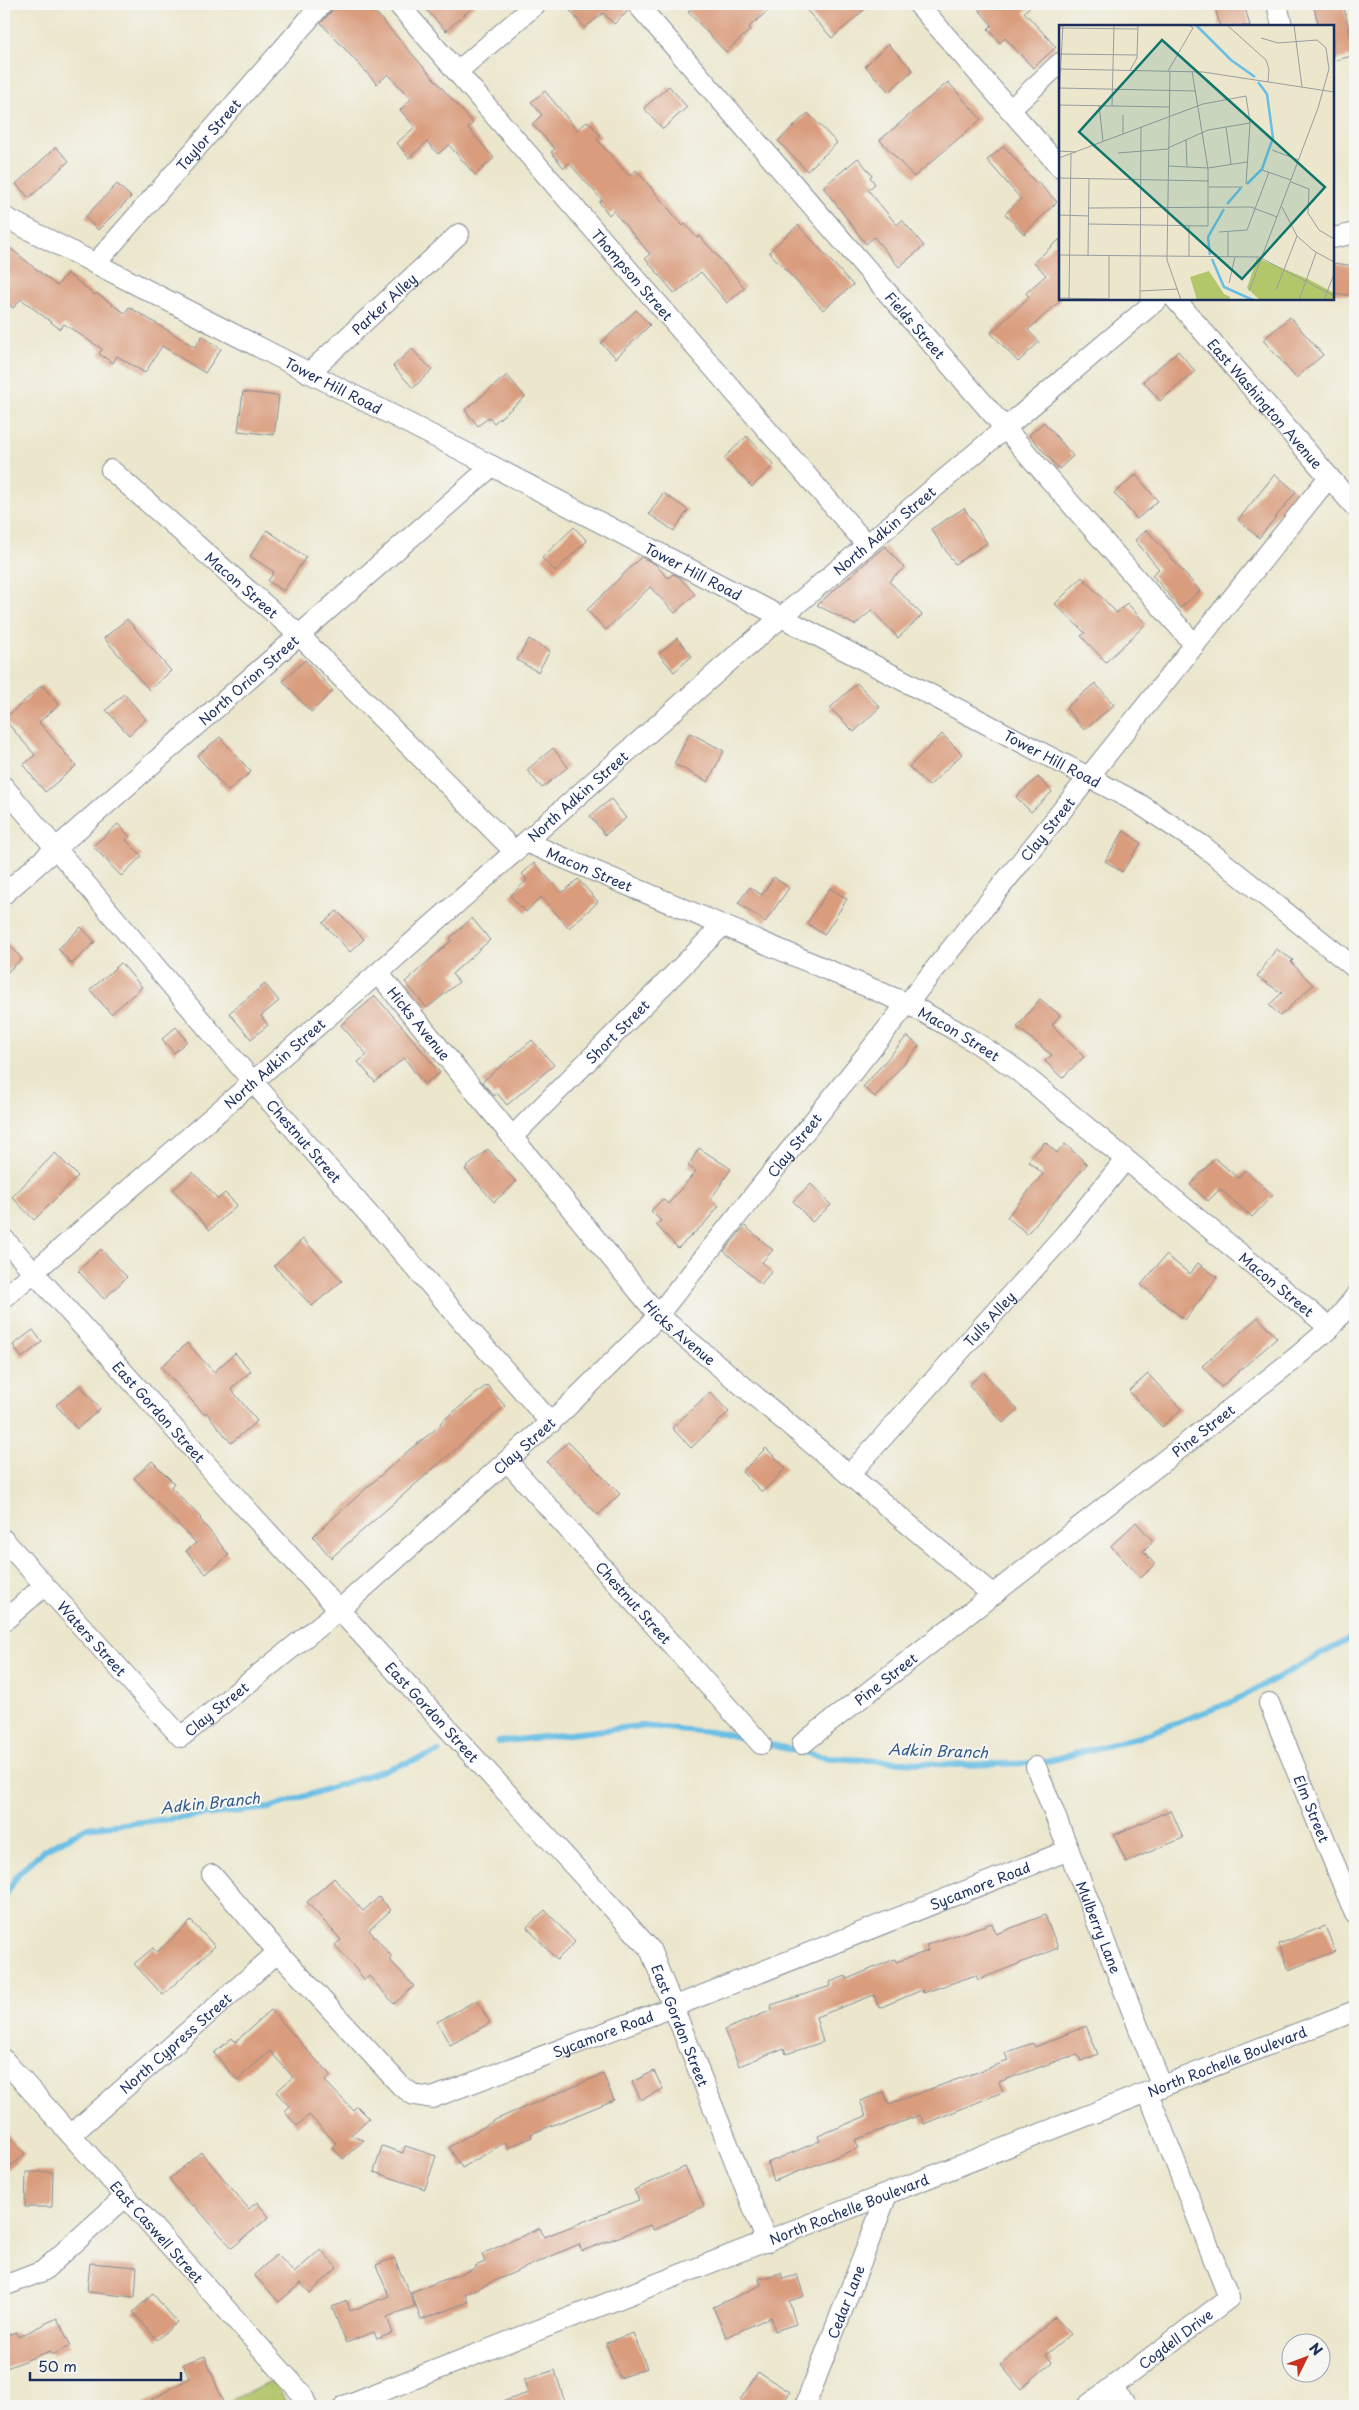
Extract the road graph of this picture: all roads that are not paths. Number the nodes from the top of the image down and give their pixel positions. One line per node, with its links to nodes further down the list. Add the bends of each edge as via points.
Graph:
1 (322, 4): 16 (street, Taylor Street)
2 (398, 4): 9 (street, Thompson Street)
3 (536, 4): 9 (street)
4 (637, 4): 20 (street, Fields Street)
5 (918, 4): 10 (street)
6 (1277, 4): 7 (street)
7 (1282, 25)
8 (1059, 64): 10 (street)
9 (457, 72): 25 (street, Thompson Street)
10 (1010, 110): 11 (street)
11 (1059, 166)
12 (4, 217): 16 (street, Tower Hill Road)
13 (1355, 233): 15 (street)
14 (459, 234): 19 (street, Parker Alley)
15 (1334, 238)
16 (96, 264): 19 (street, Tower Hill Road)
17 (1157, 300): 20 (street, North Adkin Street)
18 (1176, 300): 23 (street, East Washington Avenue)
19 (309, 372): 21 (street, Tower Hill Road)
20 (1004, 430): 25 (street, North Adkin Street); 28 (street, Fields Street)
21 (492, 466): 26 (street, Tower Hill Road); 27 (street, North Orion Street)
22 (111, 470): 27 (street, Macon Street)
23 (1329, 476): 24 (street, East Washington Avenue); 28 (street, Clay Street)
24 (1355, 507)
25 (867, 545): 26 (street, North Adkin Street)
26 (782, 616): 29 (street, Tower Hill Road); 31 (street, North Adkin Street)
27 (298, 634): 31 (street, Macon Street); 32 (street, North Orion Street)
28 (1195, 645): 29 (street, Clay Street)
29 (1089, 777): 35 (street, Tower Hill Road, via 1138,803 1203,846); 37 (street, Clay Street)
30 (4, 787): 32 (street, Chestnut Street)
31 (520, 847): 34 (street, Macon Street); 36 (street, North Adkin Street)
32 (56, 848): 33 (street, North Orion Street); 38 (street, Chestnut Street)
33 (4, 894)
34 (722, 926): 37 (street, Macon Street); 39 (street, Short Street)
35 (1355, 968)
36 (378, 973): 38 (street, North Adkin Street); 39 (street, Hicks Avenue)
37 (908, 1004): 40 (street, Macon Street, via 993,1052); 45 (street, Clay Street)
38 (253, 1082): 42 (street, North Adkin Street); 47 (street, Chestnut Street)
39 (512, 1137): 45 (street, Hicks Avenue)
40 (1125, 1160): 46 (street, Macon Street); 49 (street, Tulls Alley, via 1066,1233)
41 (4, 1239): 42 (street, East Gordon Street)
42 (34, 1272): 44 (street, North Adkin Street); 53 (street, East Gordon Street)
43 (1355, 1297): 46 (street, Pine Street)
44 (4, 1298)
45 (658, 1315): 47 (street, Clay Street); 49 (street, Hicks Avenue)
46 (1330, 1328): 52 (street, Pine Street)
47 (551, 1422): 48 (street, Clay Street)
48 (507, 1462): 53 (street, Clay Street); 57 (street, Chestnut Street)
49 (849, 1475): 52 (street, Hicks Avenue)
50 (4, 1540): 51 (street, Waters Street)
51 (44, 1586): 54 (street); 56 (street, Waters Street)
52 (992, 1595): 58 (street, Pine Street)
53 (339, 1610): 56 (street, Clay Street); 64 (street, East Gordon Street, via 650,1949)
54 (4, 1621)
55 (1269, 1703): 62 (street, Elm Street)
56 (181, 1737)
57 (761, 1744)
58 (802, 1744)
59 (1036, 1767): 60 (street, Mulberry Lane)
60 (1069, 1850): 64 (street, Sycamore Road); 67 (street, Mulberry Lane)
61 (212, 1874): 63 (street, Sycamore Road)
62 (1355, 1914)
63 (278, 1952): 64 (street, Sycamore Road, via 402,2086 414,2095 432,2098); 68 (street, North Cypress Street)
64 (673, 2007): 71 (street, East Gordon Street)
65 (1355, 2011): 67 (street, North Rochelle Boulevard)
66 (4, 2060): 68 (street, East Caswell Street)
67 (1155, 2090): 69 (street, North Rochelle Boulevard); 72 (street, Mulberry Lane)
68 (71, 2135): 70 (street, East Caswell Street)
69 (887, 2195): 71 (street, North Rochelle Boulevard); 77 (street, Cedar Lane)
70 (126, 2196): 73 (street, via 43,2272); 75 (street, East Caswell Street, via 302,2394)
71 (767, 2242): 76 (street, North Rochelle Boulevard)
72 (1212, 2256): 74 (street, Cogdell Drive, via 1229,2298)
73 (4, 2286)
74 (1112, 2388): 78 (street, Cogdell Drive); 79 (street)
75 (307, 2406)
76 (344, 2406)
77 (805, 2406)
78 (1087, 2406)
79 (1127, 2406)

